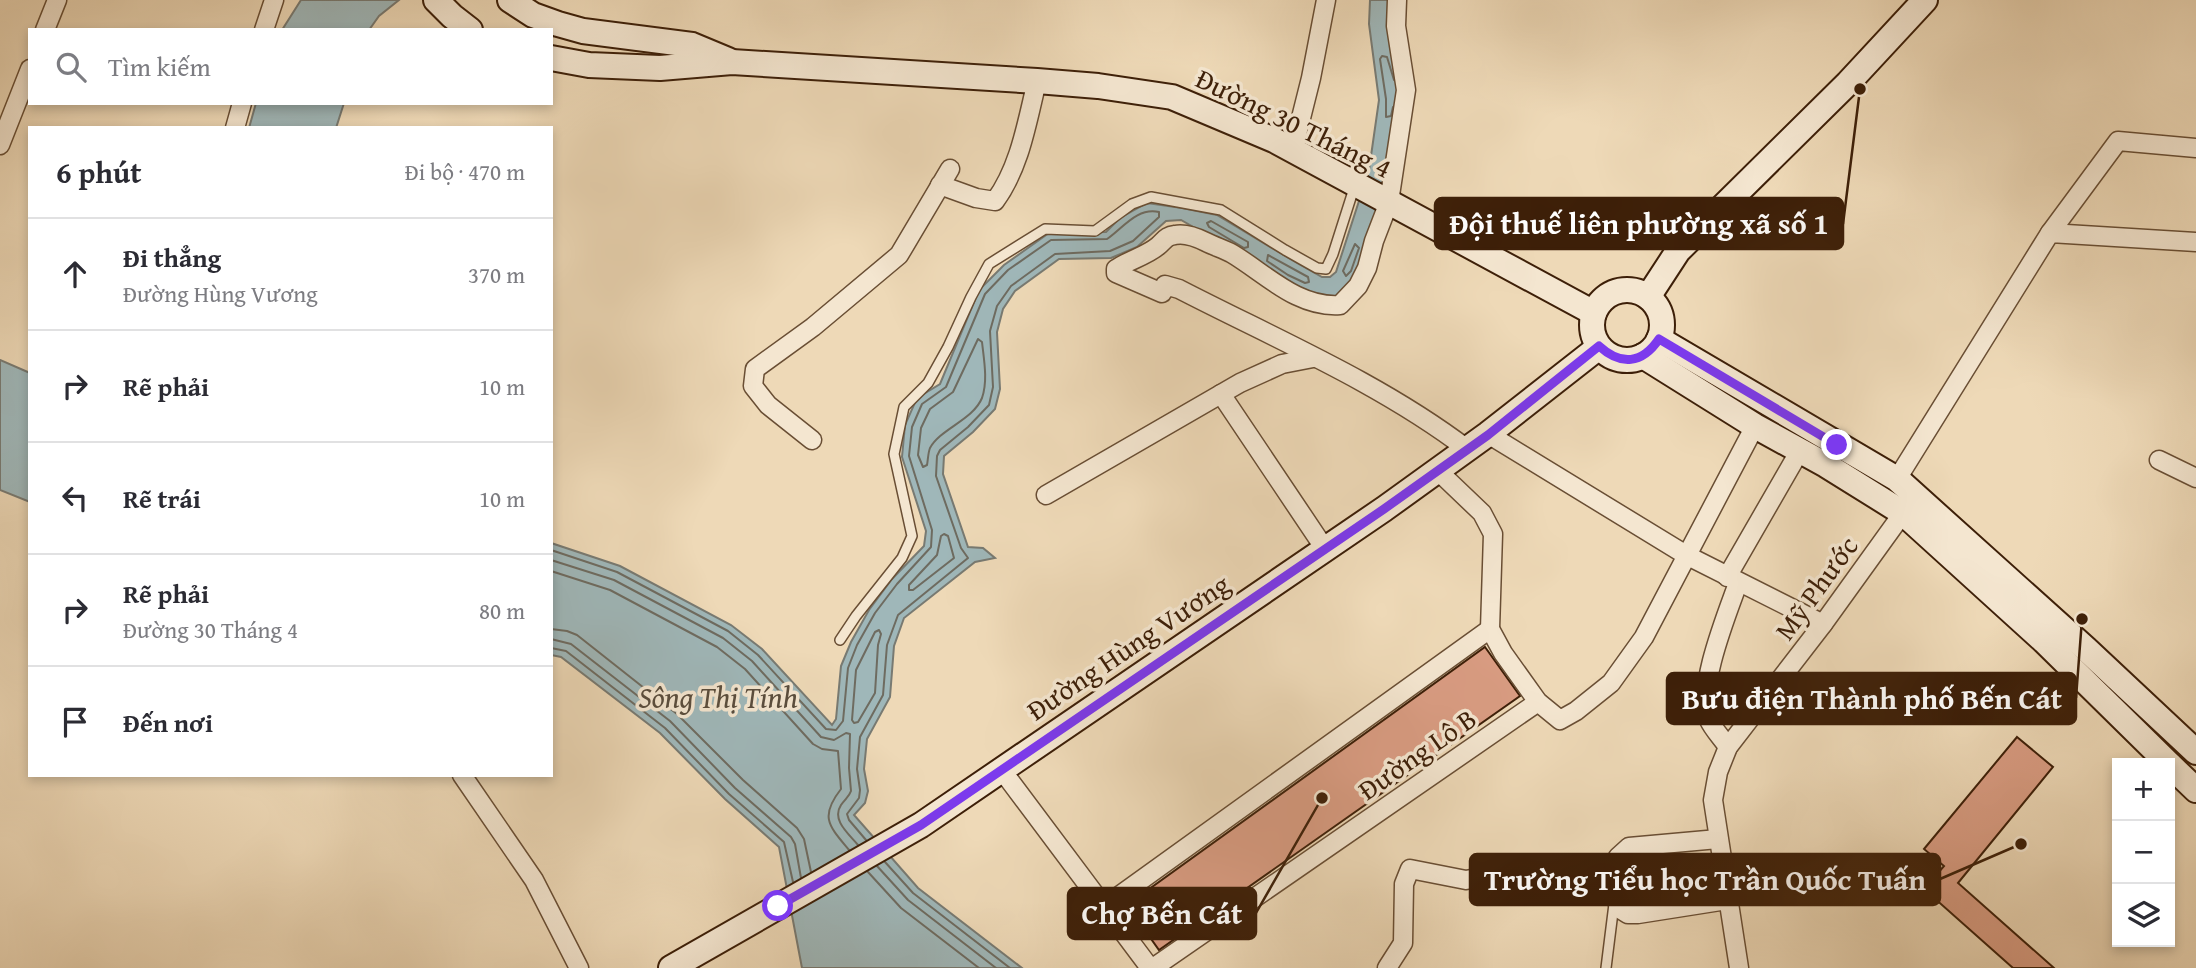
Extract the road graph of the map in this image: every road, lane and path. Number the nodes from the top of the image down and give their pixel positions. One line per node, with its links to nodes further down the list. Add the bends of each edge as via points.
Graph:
1 (57, 0): 8 (street)
2 (274, 0): 9 (street)
3 (510, 0): 12 (main road, Đường 30 Tháng 4, via 533,15 583,31 692,44)
4 (1326, 0): 19 (street)
5 (1397, 0): 23 (street, via 1397,38 1406,90)
6 (1925, 0): 26 (main road, via 1678,251)
7 (440, 4): 10 (main road)
8 (46, 28)
9 (265, 28)
10 (468, 28)
11 (553, 58): 12 (main road, Đường 30 Tháng 4, via 660,68)
12 (732, 62): 14 (main road, Đường 30 Tháng 4)
13 (28, 74): 17 (street)
14 (1037, 81): 19 (main road, Đường 30 Tháng 4, via 1172,97); 21 (street, via 1021,147 995,201)
15 (241, 105): 16 (street)
16 (236, 126)
17 (0, 145)
18 (2196, 148): 24 (street, via 2118,141)
19 (1293, 150): 22 (main road, Đường 30 Tháng 4)
20 (950, 169): 21 (street)
21 (940, 185): 35 (street, via 899,255 755,369 753,386 768,405)
22 (1358, 185): 23 (main road, Đường 30 Tháng 4); 50 (lane, via 1325,269 1221,210 1151,197 1132,204 1094,231 1045,229 989,264 928,383 904,407 894,454 912,536)
23 (1388, 201): 27 (main road, Đường 30 Tháng 4); 30 (street, via 1367,268 1340,305 1307,301 1230,253 1178,234 1116,269 1116,273 1162,293 1166,285 1179,289)
24 (2050, 233): 25 (street); 41 (street)
25 (2196, 242)
26 (1648, 297): 27 (main road, via 1617,291 1599,303); 29 (main road, via 1661,316 1662,328)
27 (1594, 313): 28 (main road, via 1591,324)
28 (1599, 346): 29 (main road, via 1619,359 1631,360); 34 (main road, Đường Hùng Vương)
29 (1651, 348): 31 (main road)
30 (1313, 358): 32 (street, via 1282,364); 36 (street, via 1428,419)
31 (1696, 375): 33 (main road); 41 (main road)
32 (1221, 394): 42 (street); 44 (street)
33 (1755, 426): 37 (main road); 45 (street)
34 (1488, 435): 36 (main road, Đường Hùng Vương); 45 (street)
35 (812, 440)
36 (1467, 449): 39 (main road, Đường Hùng Vương)
37 (1799, 452): 43 (main road); 46 (street)
38 (2159, 460): 40 (street)
39 (1437, 470): 44 (main road, Đường Hùng Vương); 48 (street, via 1482,513 1493,534)
40 (2196, 478)
41 (1897, 479): 43 (main road); 49 (main road)
42 (1046, 495)
43 (1903, 513): 47 (street, Mỹ Phước); 49 (main road)
44 (1325, 549): 55 (main road, Đường Hùng Vương)
45 (1686, 555): 46 (street); 51 (street, via 1644,637 1611,683 1560,720)
46 (1733, 580): 47 (street); 52 (street, via 1706,692 1709,719)
47 (1823, 624): 52 (street, Mỹ Phước)
48 (1490, 629): 51 (street); 62 (street)
49 (2052, 633): 53 (main road); 54 (main road)
50 (840, 640)
51 (1538, 702): 65 (street, Đường Lô B)
52 (1728, 747): 59 (street, Mỹ Phước, via 1713,800)
53 (2196, 752)
54 (2164, 758)
55 (1001, 769): 62 (street); 64 (main road, Đường Hùng Vương, via 921,825)
56 (2175, 770): 58 (main road)
57 (463, 777): 63 (street, via 534,880)
58 (2196, 790)
59 (1718, 839): 60 (street, via 1629,847 1618,857); 61 (street, Mỹ Phước)
60 (1613, 891): 61 (street, via 1624,913 1638,915); 66 (street, via 1600,879 1497,874 1466,880 1410,869 1404,884 1403,943); 67 (lane)
61 (1727, 900): 68 (street, Mỹ Phước)
62 (1105, 906): 65 (street)
63 (579, 968)
64 (671, 968)
65 (1152, 968)
66 (1387, 968)
67 (1606, 968)
68 (1739, 968)

